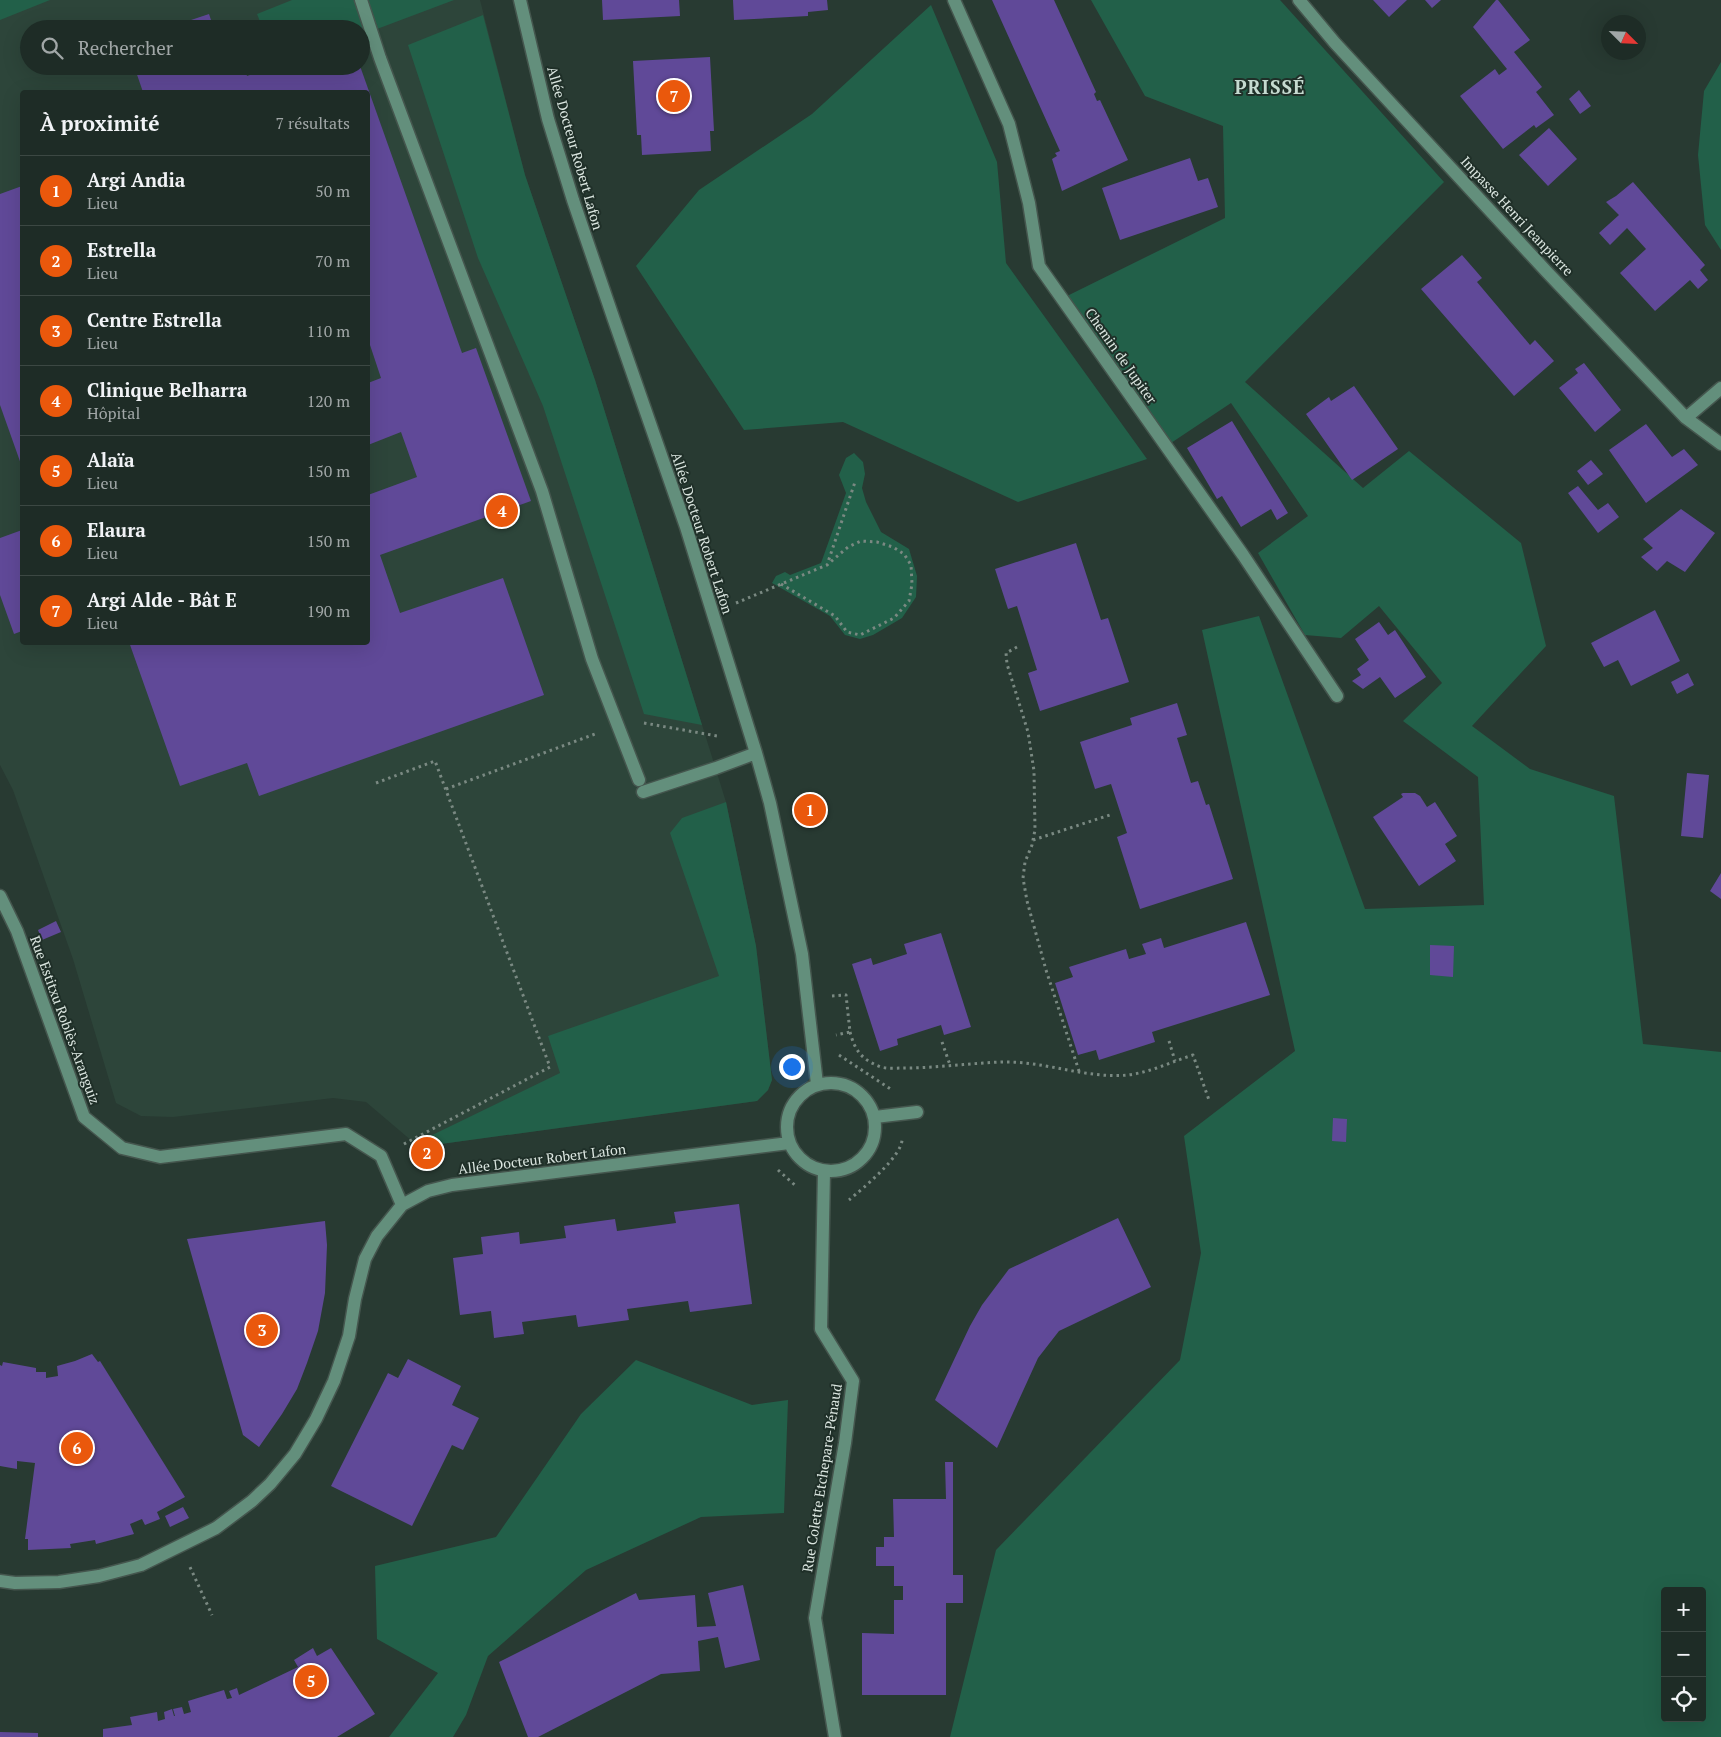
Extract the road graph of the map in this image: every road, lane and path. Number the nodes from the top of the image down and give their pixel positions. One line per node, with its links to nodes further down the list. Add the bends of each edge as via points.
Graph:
1 (361, 0): 5 (street)
2 (520, 0): 13 (street, Allée Docteur Robert Lafon, via 548,119 573,200 686,527)
3 (954, 0): 15 (street, Chemin de Jupiter, via 1009,124 1029,203 1039,266 1243,555)
4 (1300, 0): 8 (street, Impasse Henri Jeanpierre, via 1335,44)
5 (368, 20)
6 (370, 27): 16 (street, via 542,491 592,659)
7 (1721, 388): 8 (street)
8 (1686, 418): 9 (street, Impasse Henri Jeanpierre)
9 (1721, 444)
10 (855, 482): 11 (path)
11 (827, 565): 12 (path); 12 (path, via 848,547 861,541 892,547 904,554 911,564 912,584 908,601 894,618 860,634 847,632 835,616)
12 (781, 584): 13 (path)
13 (712, 613): 18 (street, Allée Docteur Robert Lafon)
14 (1016, 648): 22 (path, via 1006,653 1028,732 1034,771 1035,830)
15 (1336, 696)
16 (618, 726): 17 (path, via 631,721); 18 (street, via 641,786 716,768); 20 (path)
17 (717, 736)
18 (756, 753): 32 (street, Allée Docteur Robert Lafon, via 802,954)
19 (376, 783): 20 (path, via 435,761)
20 (446, 789): 37 (path, via 550,1067)
21 (1110, 815): 22 (path)
22 (1032, 840): 31 (path, via 1023,878 1027,901)
23 (0, 896): 37 (street, Rue Estitxu Roblès-Aranguiz, via 17,931 84,1117 122,1148 160,1157 346,1134)
24 (826, 996): 25 (path, via 846,995)
25 (850, 1032): 26 (path); 30 (path, via 854,1047 866,1059 883,1068)
26 (830, 1036)
27 (1169, 1041): 29 (path)
28 (942, 1042): 30 (path)
29 (1175, 1061): 31 (path, via 1148,1072 1126,1075); 33 (path, via 1193,1054)
30 (950, 1065): 31 (path, via 1005,1062)
31 (1079, 1071)
32 (817, 1084): 35 (street, via 847,1084 869,1103); 36 (street, via 802,1093 791,1107 786,1125)
33 (1209, 1100)
34 (917, 1112): 35 (street)
35 (874, 1117): 38 (street, via 872,1146 863,1157 839,1171)
36 (789, 1143): 38 (street, via 797,1156); 39 (street, Allée Docteur Robert Lafon, via 452,1186 428,1191)
37 (381, 1156): 39 (street)
38 (824, 1171): 43 (street, Rue Colette Etchepare-Pénaud, via 821,1329 853,1381 815,1618)
39 (402, 1205): 40 (street, Allée Docteur Robert Lafon, via 377,1236 365,1258 349,1336 334,1381 295,1454 270,1484 239,1512)
40 (180, 1546): 41 (street, Allée Docteur Robert Lafon, via 141,1565 99,1576 59,1582); 42 (path)
41 (0, 1581)
42 (212, 1615)
43 (836, 1737)

